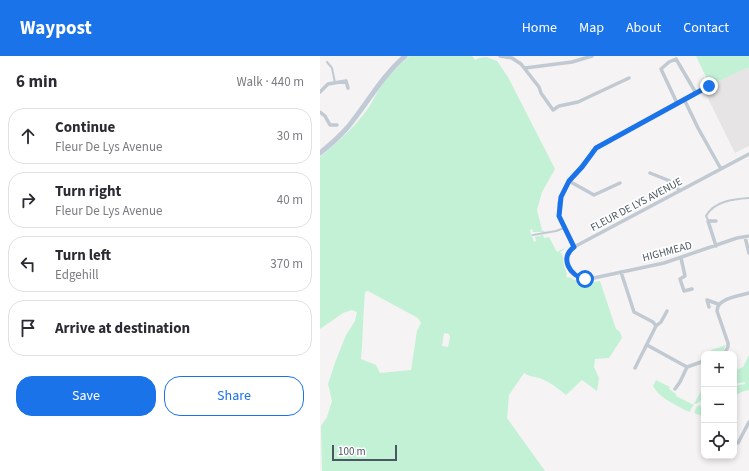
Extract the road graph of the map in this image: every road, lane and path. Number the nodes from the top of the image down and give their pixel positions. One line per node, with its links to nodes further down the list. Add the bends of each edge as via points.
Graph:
1 (500, 56): 5 (street, via 512,58)
2 (592, 56): 5 (street, via 572,62)
3 (403, 57): 16 (main road, via 382,80 347,127)
4 (327, 62): 7 (lane, via 332,68)
5 (525, 68): 6 (street, via 553,110 578,102)
6 (629, 78)
7 (335, 82): 9 (street, via 346,81); 10 (street, via 328,84)
8 (709, 86): 11 (street)
9 (348, 88)
10 (320, 92)
11 (696, 93): 12 (street); 13 (street, via 676,59 669,62 661,70)
12 (684, 99): 13 (street); 18 (street)
13 (677, 103): 20 (street, via 596,148)
14 (320, 112): 15 (street, via 330,125)
15 (337, 125)
16 (320, 153)
17 (749, 154): 18 (street, FLEUR DE LYS AVENUE)
18 (721, 169): 22 (street, FLEUR DE LYS AVENUE)
19 (650, 173): 22 (street, via 675,183)
20 (569, 181): 21 (street, via 594,196); 26 (street, via 559,203 559,216)
21 (620, 183)
22 (679, 191): 30 (street, FLEUR DE LYS AVENUE)
23 (749, 198): 24 (lane, via 727,200 714,207 708,211)
24 (708, 221): 25 (street); 29 (street)
25 (716, 221)
26 (564, 228): 27 (lane); 30 (street)
27 (533, 235)
28 (747, 237): 29 (street, HIGHMEAD); 31 (street)
29 (716, 246): 32 (street, HIGHMEAD)
30 (574, 247): 33 (street, HIGHMEAD, via 568,254 567,263 579,278 590,279)
31 (749, 252)
32 (681, 258): 33 (street, HIGHMEAD); 34 (street, via 685,276 680,279 684,291)
33 (621, 272): 39 (street, via 634,312)
34 (692, 289)
35 (749, 293): 36 (street)
36 (718, 304): 37 (street, via 707,300); 41 (street, via 717,310 728,343)
37 (709, 308)
38 (667, 311): 39 (street)
39 (656, 326): 40 (street)
40 (647, 345): 43 (street); 44 (street)
41 (726, 351)
42 (701, 362): 43 (street)
43 (687, 367): 45 (street)
44 (635, 368)
45 (675, 389)
46 (749, 422): 47 (street)
47 (738, 443)

